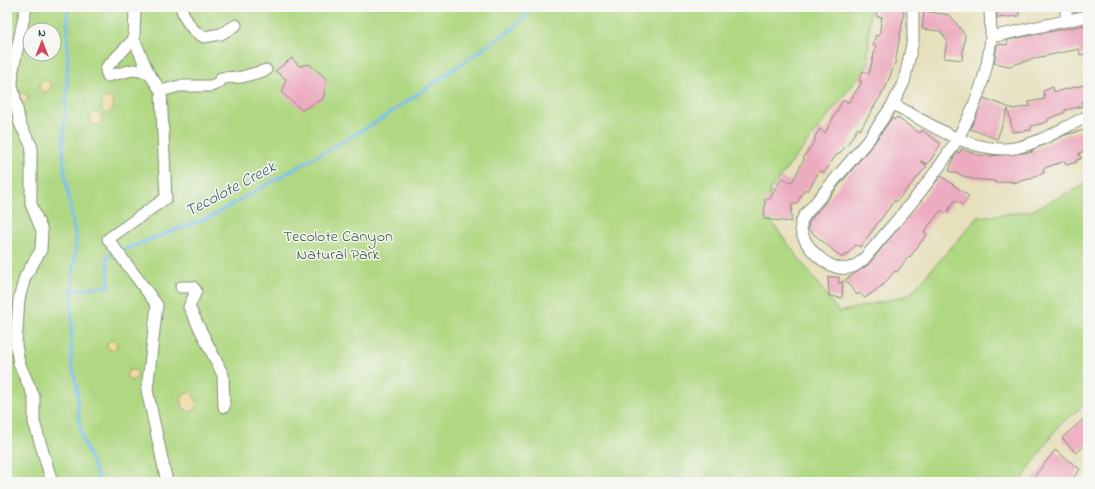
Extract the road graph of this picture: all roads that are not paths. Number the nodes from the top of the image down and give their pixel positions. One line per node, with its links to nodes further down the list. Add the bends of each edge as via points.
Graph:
1 (26, 7): 20 (street, via 12,84 20,124 32,147 32,204 42,231 41,250 25,277 20,299 16,345 19,363 34,397 34,422)
2 (135, 7): 11 (street)
3 (181, 7): 9 (street, via 185,20 204,37 221,34)
4 (913, 7): 15 (street, via 913,40 904,82)
5 (990, 7): 10 (street)
6 (1066, 7): 8 (street)
7 (1088, 16): 8 (street)
8 (1066, 21): 10 (street)
9 (236, 25)
10 (991, 36): 17 (street, via 988,60 979,92)
11 (134, 39): 13 (street); 13 (street, via 107,67 107,74 114,76 133,70)
12 (266, 70): 14 (street, via 242,77 221,78 220,82 211,86 179,86)
13 (148, 72): 14 (street)
14 (161, 91): 21 (street, via 166,198 108,239 157,305 147,390)
15 (893, 104): 17 (street); 17 (street, via 869,139 801,223 802,234 811,251 831,265 852,268 863,260 939,170)
16 (1088, 116): 17 (street, via 1033,142 1014,148 987,148)
17 (959, 139)
18 (181, 287): 19 (street, via 193,287 196,291 189,307 223,375)
19 (224, 407)
20 (52, 482)
21 (167, 482)

